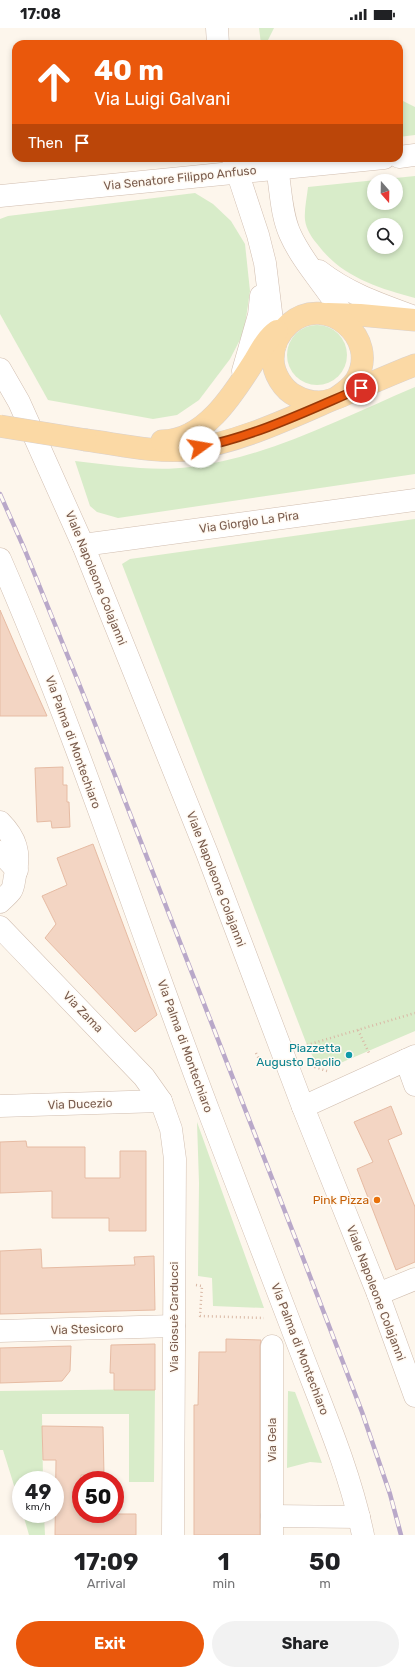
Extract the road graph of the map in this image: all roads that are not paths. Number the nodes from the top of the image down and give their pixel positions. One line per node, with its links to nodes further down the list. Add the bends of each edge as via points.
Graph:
1 (217, 28): 2 (street)
2 (218, 40)
3 (415, 155): 4 (street)
4 (403, 156)
5 (341, 162): 7 (street, Via Senatore Filippo Anfuso)
6 (234, 165): 7 (street, Via Senatore Filippo Anfuso); 8 (street, Via Senatore Filippo Anfuso); 10 (street)
7 (277, 168): 9 (street, via 290,234)
8 (0, 196)
9 (303, 257): 11 (street, via 321,272 366,300); 12 (street)
10 (265, 263): 14 (street); 17 (street, via 259,315)
11 (415, 317)
12 (341, 319): 13 (main road); 14 (main road, via 310,314 295,320); 18 (main road, via 359,340 362,354 361,368 356,380 348,390)
13 (415, 320)
14 (274, 339): 17 (main road, via 262,347); 18 (main road, via 273,359 276,373 283,386 294,396 307,401 320,402)
15 (415, 365): 18 (main road)
16 (0, 369): 22 (street, Viale Napoleone Colajanni, via 18,402)
17 (239, 382): 20 (main road, via 221,409 203,427 186,436 164,441)
18 (336, 398): 20 (main road, via 243,436 186,450 163,450)
19 (0, 426): 20 (main road, bridge)
20 (86, 440)
21 (415, 500): 22 (street, Via Giorgio La Pira)
22 (84, 545): 32 (street, Viale Napoleone Colajanni, via 207,853)
23 (0, 559): 40 (street, Via Palma di Montechiaro, via 33,634 195,1075 339,1450)
24 (0, 822): 26 (street, via 10,832 18,854)
25 (0, 852): 26 (street)
26 (7, 885)
27 (0, 927): 30 (street, Via Zama, via 125,1056)
28 (411, 1058): 29 (street); 32 (street)
29 (415, 1084)
30 (161, 1101): 31 (street, Via Ducezio); 35 (street, Via Giosuè Carducci, via 170,1129 175,1159)
31 (0, 1106)
32 (303, 1107): 34 (street, Viale Napoleone Colajanni)
33 (415, 1279): 34 (street)
34 (378, 1294): 38 (street, Viale Napoleone Colajanni)
35 (174, 1326): 36 (street, Via Stesicoro); 41 (street, Via Giosuè Carducci)
36 (0, 1331)
37 (272, 1346): 39 (street, Via Gela)
38 (415, 1396)
39 (272, 1525): 40 (street)
40 (361, 1526)
41 (173, 1535)

